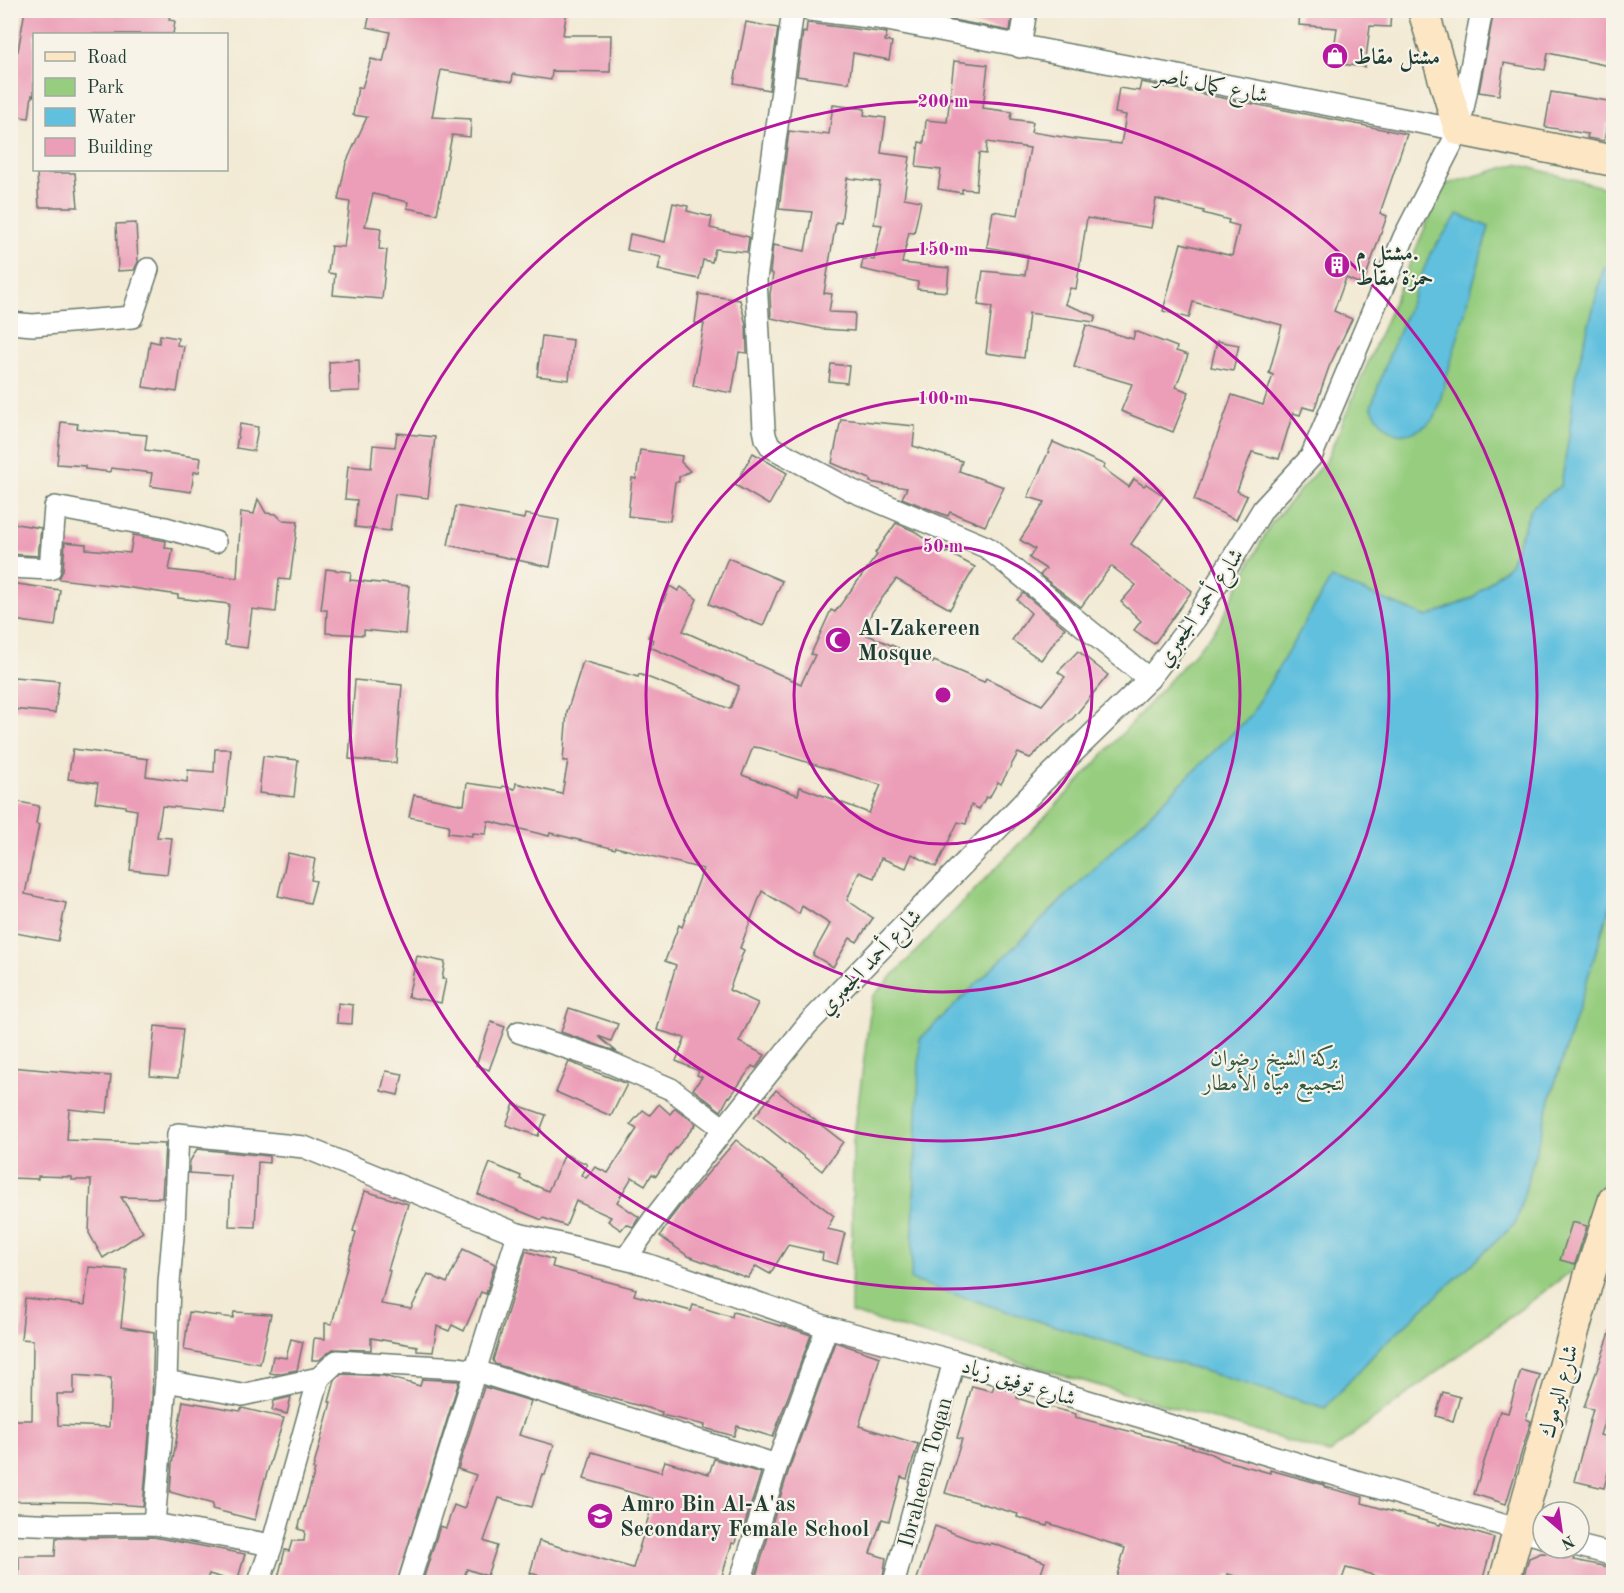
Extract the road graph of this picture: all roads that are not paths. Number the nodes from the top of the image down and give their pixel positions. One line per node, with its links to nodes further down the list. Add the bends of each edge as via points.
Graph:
1 (793, 10): 14 (street, via 756,279 766,439 771,447 853,491 987,547)
2 (810, 10): 6 (street, شارع كمال ناصر)
3 (1026, 10): 7 (street)
4 (1423, 10): 8 (street)
5 (1482, 10): 8 (street, شارع أحمد الجعبري)
6 (878, 14): 7 (street, شارع كمال ناصر)
7 (1020, 47): 8 (street, شارع كمال ناصر)
8 (1459, 130): 9 (street, شارع كمال ناصر); 14 (street, شارع أحمد الجعبري, via 1404,237 1311,457 1263,508 1196,618)
9 (1614, 161)
10 (148, 270): 11 (street, via 132,316 33,325)
11 (10, 323)
12 (215, 542): 13 (street, via 166,528 55,507 50,569)
13 (10, 567)
14 (1149, 679): 16 (street, شارع أحمد الجعبري, via 807,1025)
15 (519, 1032): 16 (street, via 604,1060 671,1089)
16 (724, 1129): 19 (street, شارع أحمد الجعبري)
17 (1614, 1199): 26 (street, شارع اليرموك, via 1588,1276)
18 (518, 1234): 19 (street, شارع توفيق زياد); 22 (street); 24 (street, شارع توفيق زياد, via 304,1148 178,1134)
19 (626, 1258): 20 (street, شارع توفيق زياد)
20 (826, 1326): 21 (street, شارع توفيق زياد); 25 (street)
21 (954, 1362): 29 (street, شارع توفيق زياد); 36 (street, Ibraheem Toqan)
22 (476, 1371): 23 (street, via 338,1361); 25 (street); 34 (street)
23 (319, 1378): 24 (street, via 242,1395); 30 (street)
24 (166, 1381): 28 (street)
25 (777, 1465): 35 (street)
26 (1539, 1500)
27 (10, 1523): 28 (street)
28 (154, 1524): 30 (street)
29 (1531, 1534): 37 (street, شارع اليرموك)
30 (272, 1545): 33 (street)
31 (1591, 1549): 32 (street)
32 (1614, 1554)
33 (259, 1582)
34 (410, 1582)
35 (740, 1582)
36 (894, 1582)
37 (1504, 1582)

